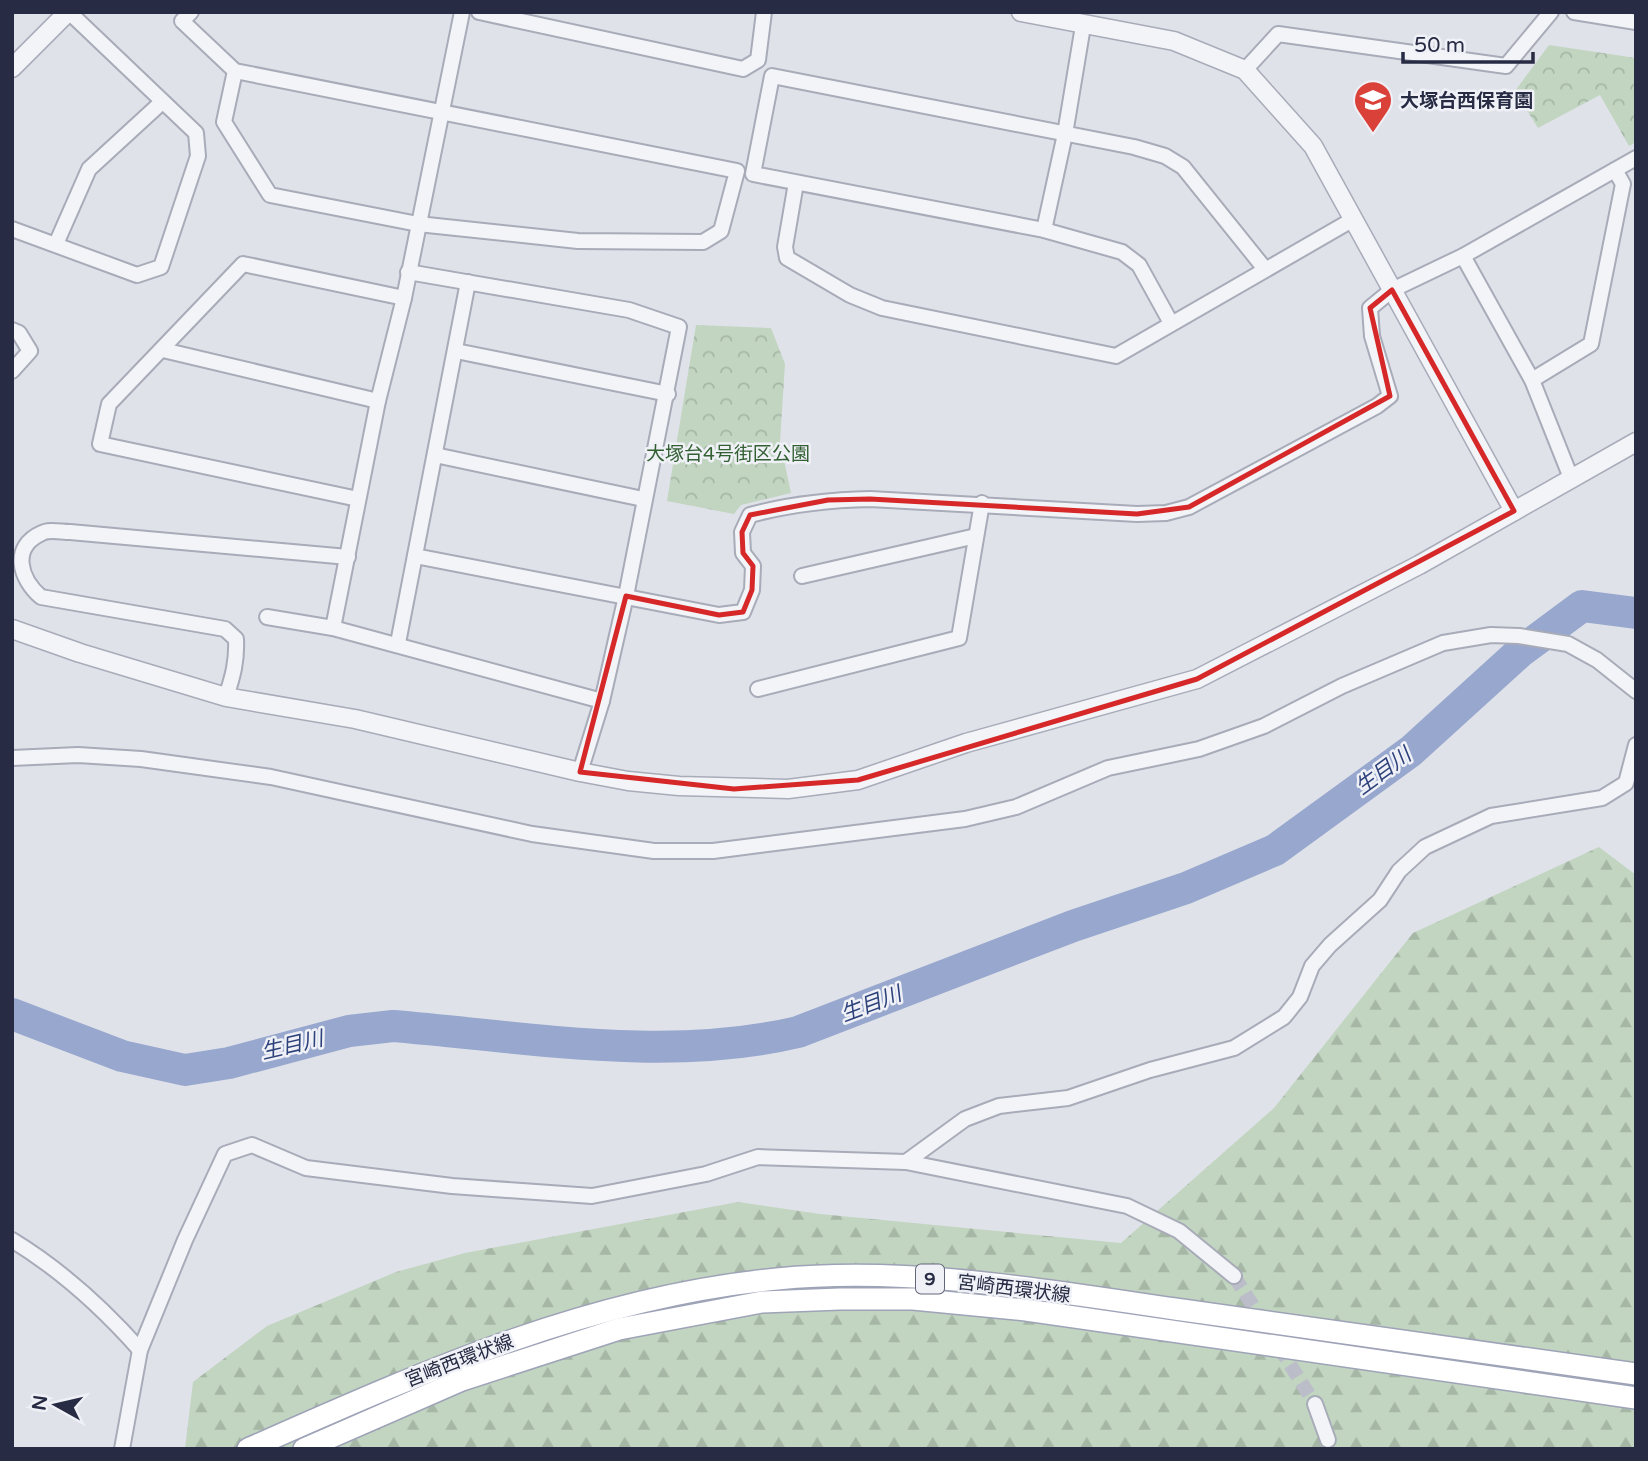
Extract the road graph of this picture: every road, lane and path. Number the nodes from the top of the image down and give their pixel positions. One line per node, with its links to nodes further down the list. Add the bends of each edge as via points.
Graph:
1 (69, 12): 11 (street); 14 (street)
2 (191, 12): 13 (street, via 182,21)
3 (462, 12): 15 (street)
4 (480, 12): 5 (street, via 743,69 758,60)
5 (764, 12)
6 (1021, 12): 10 (street)
7 (1551, 12): 12 (street, via 1506,66 1278,34)
8 (1574, 12): 9 (street)
9 (1636, 22)
10 (1083, 26): 12 (street, via 1174,41); 16 (street)
11 (12, 68)
12 (1245, 70): 20 (street, via 1313,146)
13 (236, 71): 15 (street); 21 (street, via 224,122 270,195)
14 (162, 102): 24 (street, via 89,169); 24 (street, via 196,134 198,156 161,267 137,275)
15 (441, 112): 21 (street); 21 (street, via 737,171 720,231 703,242 578,241)
16 (1065, 134): 19 (street, via 772,76 753,174); 23 (street); 26 (street, via 1134,147 1176,161)
17 (1636, 158): 18 (street)
18 (1615, 170): 25 (street); 36 (street, via 1623,184 1591,344)
19 (796, 183): 23 (street); 31 (street, via 787,258 882,308 1116,356)
20 (1352, 220): 26 (street); 29 (street)
21 (418, 224): 27 (street)
22 (12, 229): 24 (street)
23 (1044, 230): 31 (street, via 1131,259 1139,265)
24 (56, 244)
25 (1463, 256): 29 (street); 36 (street)
26 (1265, 268): 31 (street)
27 (408, 272): 28 (street); 30 (street)
28 (468, 282): 34 (street); 37 (street, via 629,310 679,327)
29 (1392, 290): 44 (street, via 1370,309 1372,336 1390,396 1189,507 1137,514); 45 (street)
30 (404, 298): 33 (street, via 243,264); 38 (street)
31 (1171, 323)
32 (12, 330): 35 (street, via 19,332 30,351)
33 (163, 351): 38 (street); 42 (street, via 109,404 100,444)
34 (456, 351): 37 (street); 40 (street)
35 (12, 370)
36 (1532, 380): 41 (street)
37 (668, 394): 43 (street)
38 (378, 401): 42 (street)
39 (1636, 442): 41 (street)
40 (435, 455): 43 (street); 47 (street)
41 (1571, 478): 45 (street)
42 (358, 499): 48 (street)
43 (643, 499): 50 (street)
44 (982, 503): 46 (street); 50 (street, via 870,499 783,506 750,515 742,532 743,553 753,566 752,590 743,612 719,615)
45 (1514, 511): 61 (street, via 1197,678 965,743 858,780 788,789 734,789 628,781)
46 (976, 536): 49 (street); 55 (street, via 959,638)
47 (415, 556): 50 (street); 54 (street)
48 (348, 558): 52 (street); 57 (street, via 70,532 44,531 30,540 20,568 28,586 41,597 225,629 236,639 236,666)
49 (802, 576)
50 (626, 596): 58 (street)
51 (267, 617): 52 (street)
52 (333, 628): 54 (street)
53 (12, 629): 57 (street)
54 (398, 643): 58 (street)
55 (758, 689)
56 (1636, 691): 60 (street, via 1568,644 1491,635 1443,643 1264,726 1199,749 1108,768 1016,807 965,819 713,851 654,851 532,834 271,777 141,759 78,755)
57 (226, 697): 61 (street, via 355,719)
58 (602, 701): 61 (street)
59 (1636, 745): 62 (street, via 1626,783 1602,798 1491,816 1425,847 1399,871 1380,900 1312,966 1300,997 1284,1017 1234,1048 1068,1098 999,1106 965,1119)
60 (12, 758)
61 (580, 772)
62 (906, 1162): 64 (street, via 1127,1206 1179,1231); 65 (street, via 758,1157 706,1174 592,1196 452,1186 306,1168 252,1145 225,1153)
63 (12, 1240): 65 (street, via 87,1294)
64 (1234, 1276)
65 (140, 1350): 70 (street)
66 (1636, 1374): 71 (main road, 宮崎西環状線 / 9, via 1024,1288 912,1277 777,1279 660,1298 533,1332 435,1366)
67 (1636, 1398): 72 (main road, 宮崎西環状線 / 9, via 1026,1310 913,1299 840,1299 762,1302 620,1329 462,1380)
68 (1315, 1404): 69 (street)
69 (1328, 1440)
70 (122, 1449)
71 (248, 1449)
72 (304, 1449)

